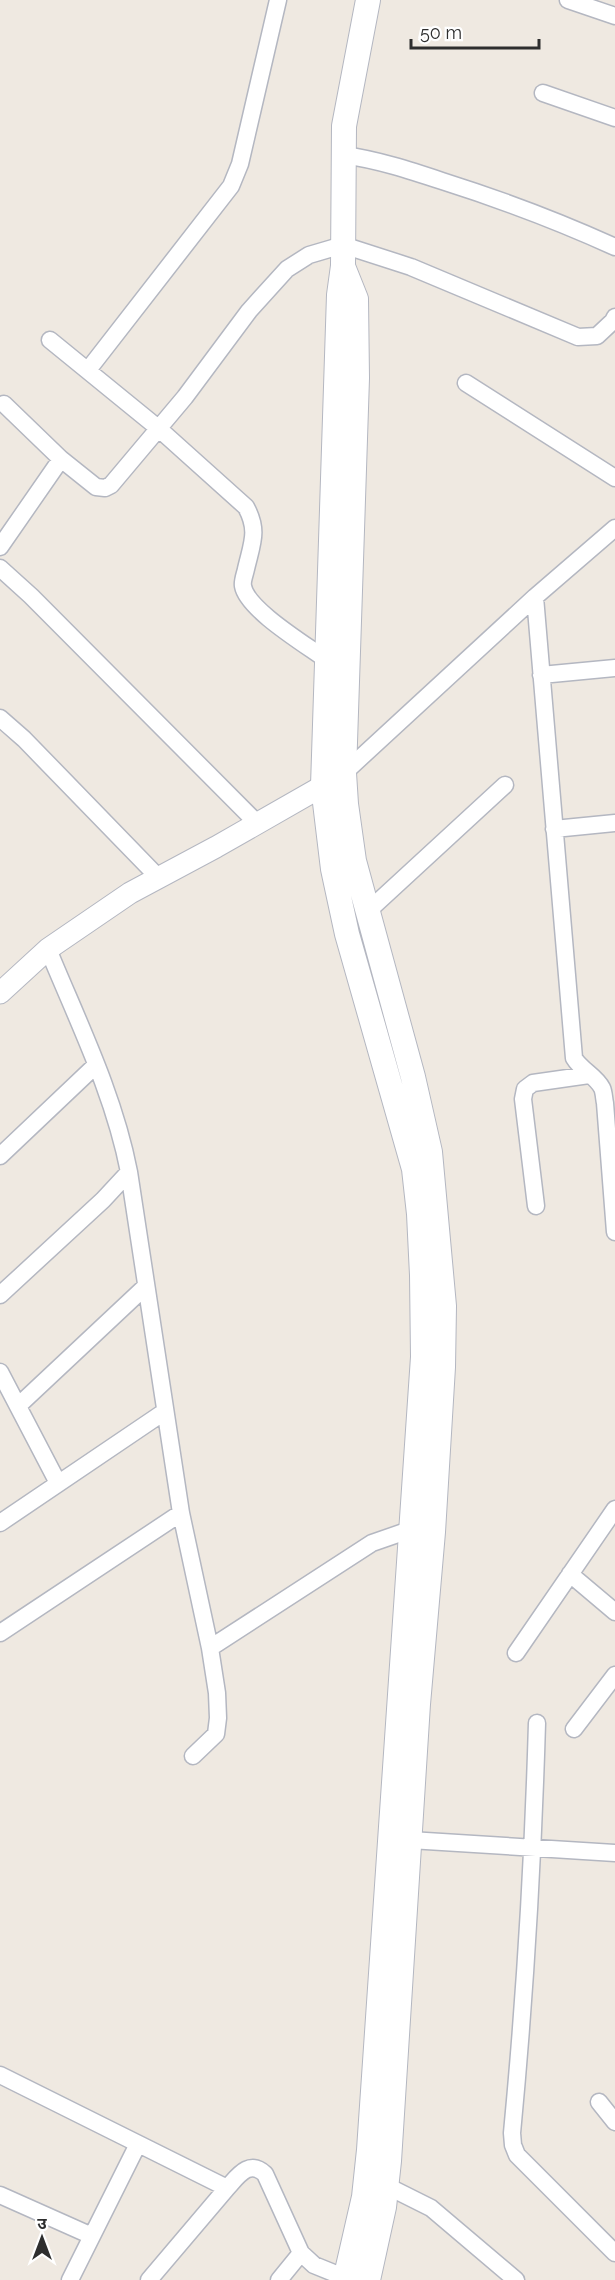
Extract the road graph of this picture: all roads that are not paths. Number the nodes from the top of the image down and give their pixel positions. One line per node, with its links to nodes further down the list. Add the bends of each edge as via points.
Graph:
1 (278, 0): 14 (street, via 240,164 231,186)
2 (368, 0): 6 (main road)
3 (381, 0): 6 (main road)
4 (568, 0): 5 (street)
5 (615, 16)
6 (363, 30): 9 (main road, via 349,91)
7 (543, 93): 8 (street)
8 (615, 118)
9 (344, 155): 10 (street, via 375,159 505,201); 11 (main road)
10 (615, 247)
11 (343, 256): 12 (street, via 411,267 578,337 597,336); 17 (street, via 309,255 287,269 249,311); 24 (main road); 28 (main road, via 356,299 357,378)
12 (615, 317)
13 (50, 340): 14 (street)
14 (88, 370): 17 (street)
15 (466, 383): 19 (street)
16 (4, 404): 18 (street)
17 (158, 428): 18 (street, via 105,488 96,487); 24 (street, via 246,507 253,520 255,533 242,585 248,598 257,609)
18 (61, 459): 21 (street)
19 (615, 478)
20 (615, 528): 23 (street)
21 (0, 547)
22 (0, 568): 31 (street)
23 (535, 597): 26 (street); 28 (street)
24 (328, 661): 30 (main road)
25 (615, 668): 26 (street)
26 (541, 675): 33 (street)
27 (0, 718): 34 (street)
28 (344, 773): 30 (street); 35 (main road, via 354,861)
29 (505, 785): 35 (street)
30 (323, 786): 31 (street); 53 (main road, via 333,869 347,934 414,1169 422,1275)
31 (257, 823): 34 (street)
32 (615, 823): 33 (street)
33 (555, 829): 39 (street, via 574,1058)
34 (159, 878): 36 (street, via 130,893)
35 (367, 912): 53 (main road, via 428,1141 437,1217 444,1306 443,1367)
36 (48, 950): 37 (street); 38 (street)
37 (0, 993)
38 (96, 1065): 40 (street); 41 (street)
39 (589, 1075): 42 (street, via 533,1083 525,1089); 43 (street, via 602,1088 605,1103)
40 (0, 1156)
41 (129, 1172): 44 (street); 45 (street)
42 (536, 1206)
43 (615, 1232)
44 (146, 1286): 47 (street); 48 (street)
45 (0, 1295)
46 (0, 1372): 47 (street)
47 (18, 1406): 49 (street)
48 (164, 1412): 49 (street); 51 (street)
49 (58, 1483): 52 (street)
50 (615, 1509): 54 (street)
51 (181, 1514): 56 (street); 57 (street)
52 (0, 1522)
53 (423, 1526): 57 (street, via 372,1543); 63 (main road); 80 (main road, via 369,2150)
54 (570, 1574): 55 (street); 58 (street)
55 (615, 1612)
56 (0, 1633)
57 (210, 1648): 62 (street, via 217,1693 216,1734)
58 (516, 1653)
59 (615, 1675): 61 (street)
60 (537, 1723): 64 (street)
61 (574, 1729)
62 (193, 1756)
63 (410, 1840): 64 (street); 70 (main road)
64 (533, 1849): 65 (street); 75 (street, via 513,2145 517,2155)
65 (615, 1853)
66 (0, 2075): 69 (street)
67 (599, 2102): 68 (street)
68 (615, 2122)
69 (138, 2144): 71 (street); 73 (street)
70 (387, 2186): 76 (street, via 431,2208); 80 (main road, via 384,2207)
71 (227, 2188): 74 (street, via 245,2169 260,2169); 78 (street)
72 (0, 2195): 73 (street)
73 (92, 2236): 77 (street)
74 (301, 2253): 79 (street); 80 (street, via 314,2265)
75 (615, 2253)
76 (506, 2277)
77 (70, 2280)
78 (149, 2280)
79 (279, 2280)
80 (353, 2280)

